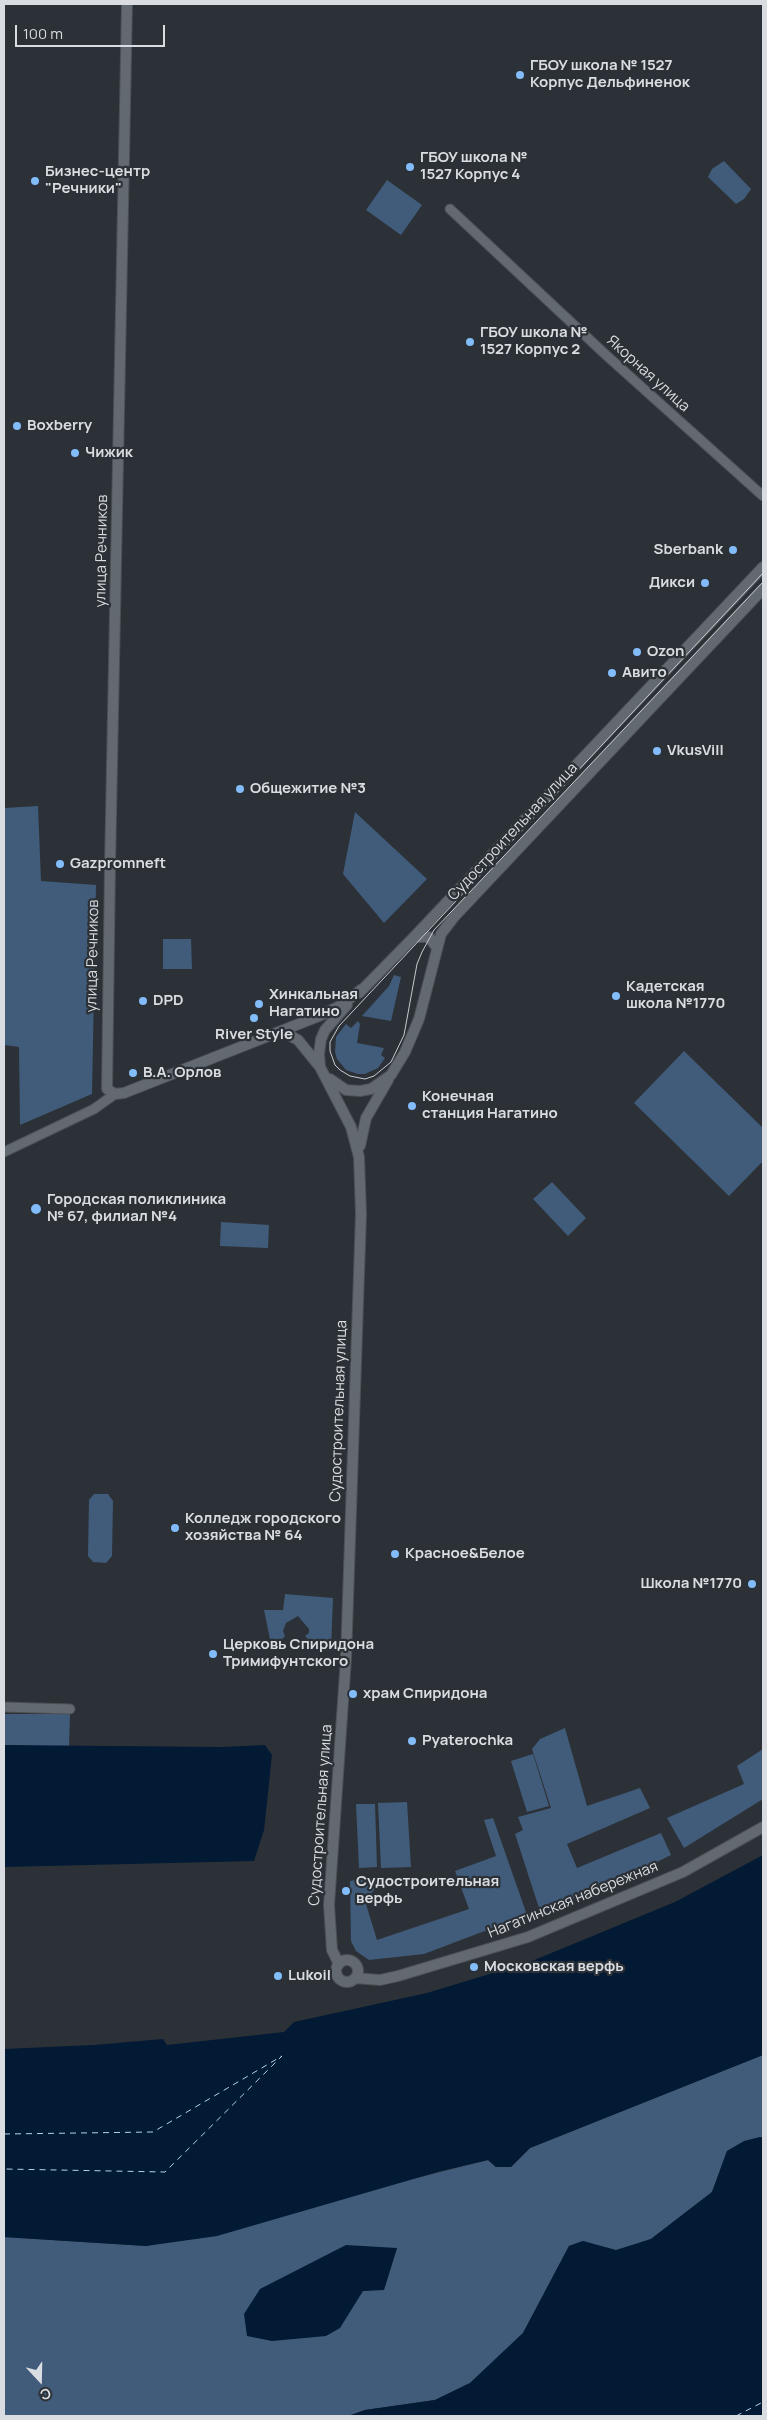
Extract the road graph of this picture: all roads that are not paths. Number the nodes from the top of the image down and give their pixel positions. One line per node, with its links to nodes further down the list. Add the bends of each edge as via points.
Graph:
1 (128, 4): 12 (street, улица Речников, via 106,1083 107,1089)
2 (450, 209): 3 (street, Якорная улица)
3 (763, 496)
4 (763, 567): 6 (street, Судостроительная улица)
5 (763, 589): 7 (street, Судостроительная улица, via 454,917 441,934)
6 (414, 937): 7 (street, via 429,937); 8 (street, Судостроительная улица)
7 (437, 948): 11 (street, Судостроительная улица, via 418,1019 405,1052)
8 (362, 989): 9 (street, via 340,1006); 10 (street, via 325,1030 318,1054)
9 (272, 1033): 10 (street, via 286,1034 298,1040); 12 (street)
10 (323, 1071): 11 (street, Судостроительная улица, via 341,1088 360,1091 371,1089); 14 (street, via 351,1127)
11 (391, 1075): 14 (street, via 366,1118)
12 (115, 1094): 13 (street, via 94,1109)
13 (4, 1152)
14 (359, 1157): 18 (street, Судостроительная улица, via 362,1214 346,1658 329,1905 332,1950)
15 (4, 1706): 16 (street)
16 (70, 1709)
17 (763, 1828): 19 (street, Нагатинская набережная, via 682,1872 543,1931 484,1952 398,1976 366,1981)
18 (339, 1964): 19 (street, via 345,1961 354,1963 358,1969); 19 (street, Судостроительная улица, via 336,1970 340,1979 346,1982)
19 (355, 1978)

